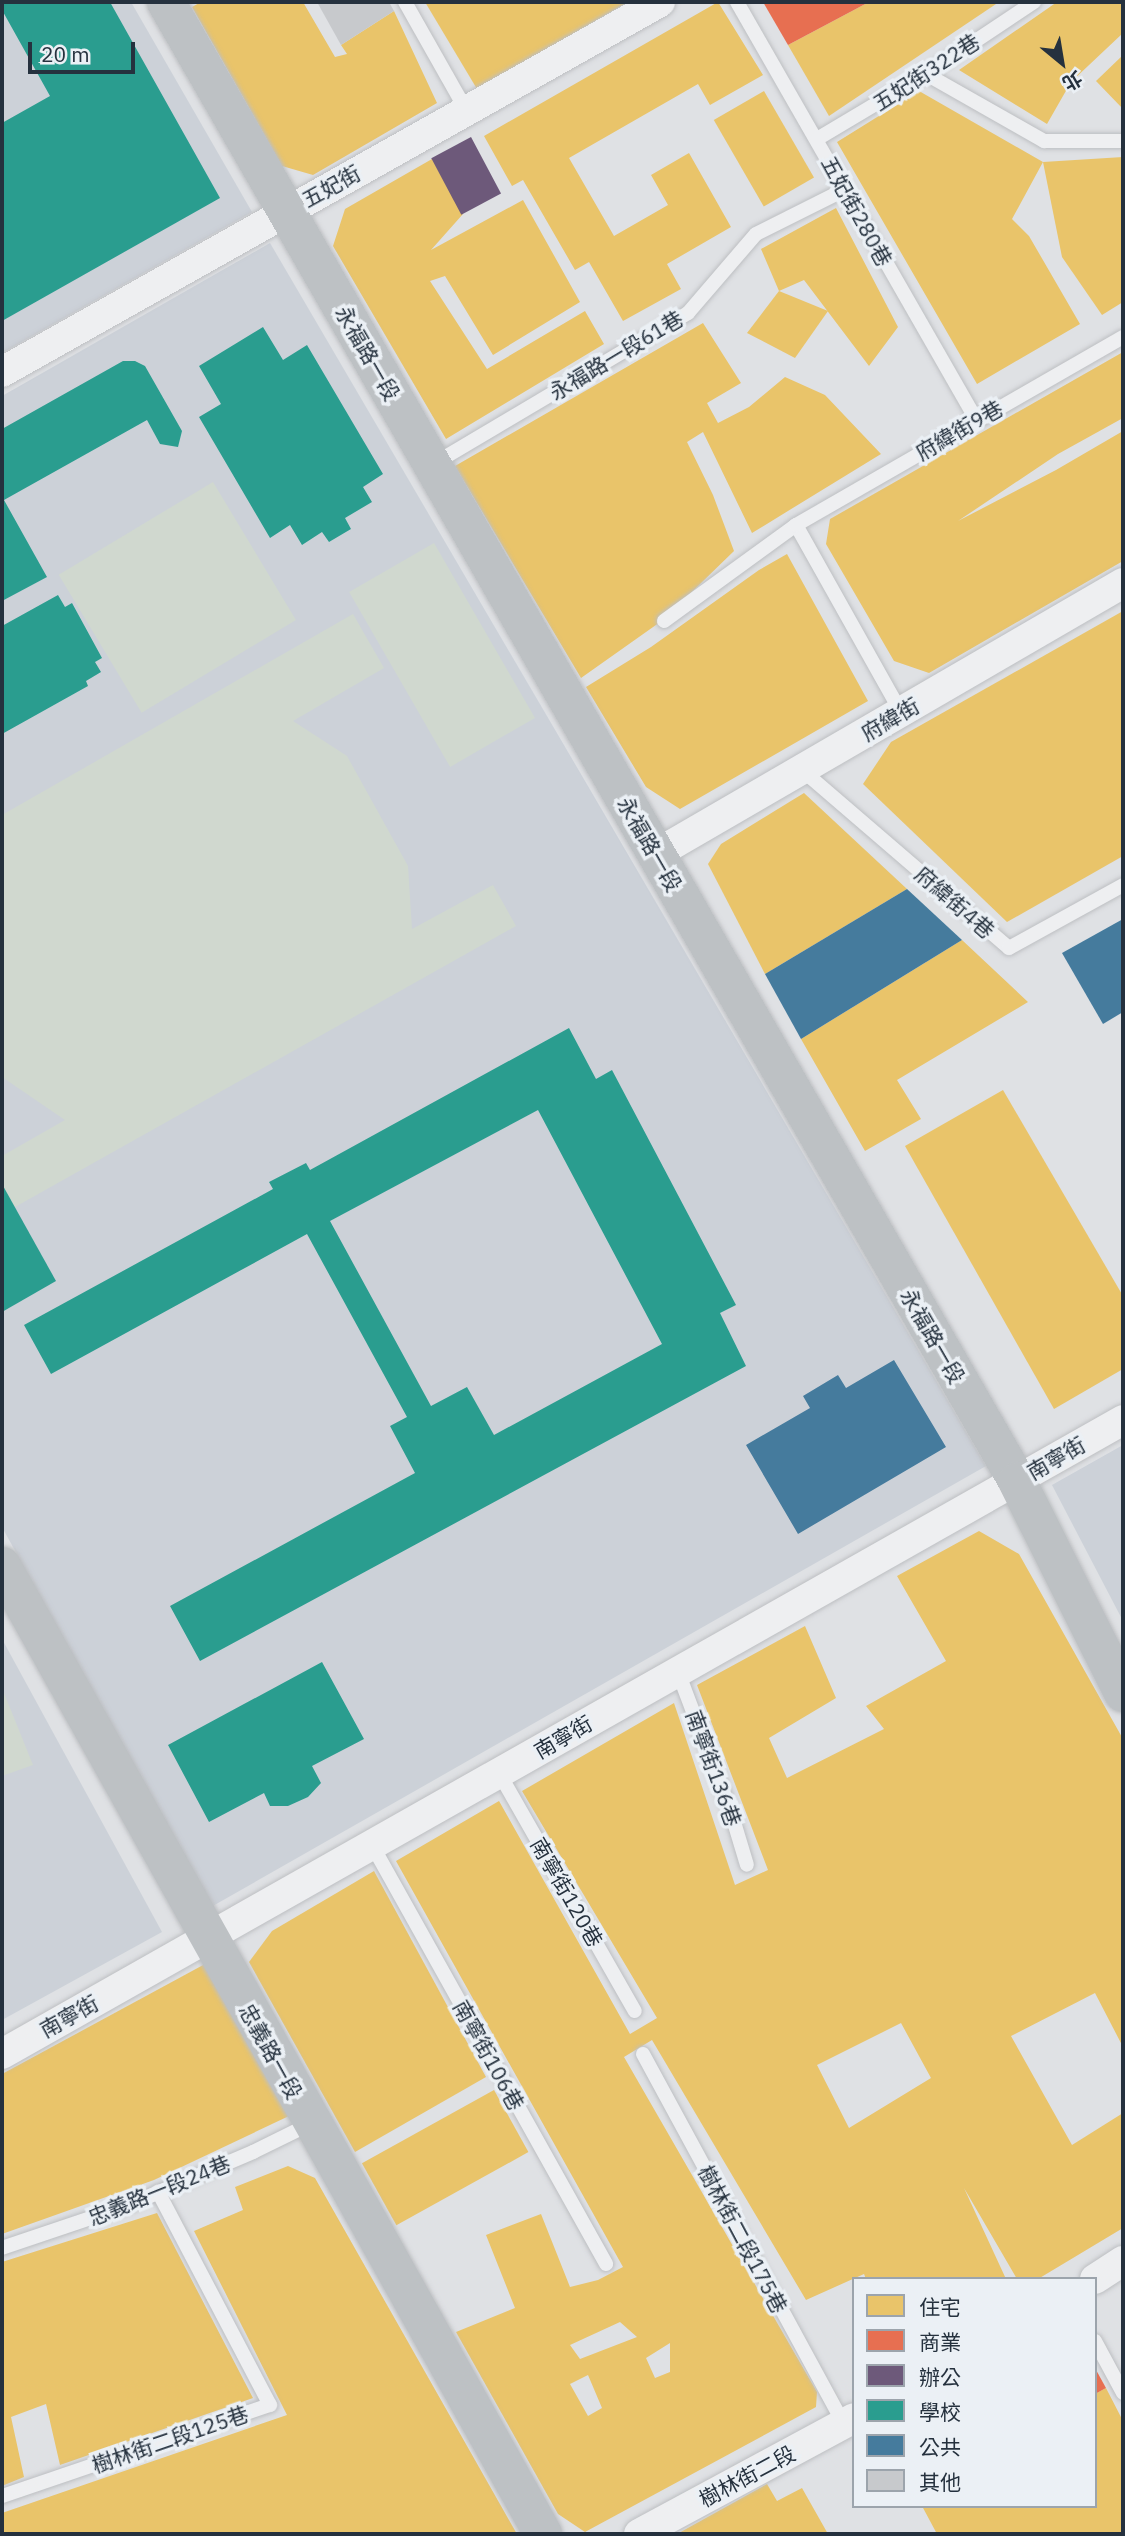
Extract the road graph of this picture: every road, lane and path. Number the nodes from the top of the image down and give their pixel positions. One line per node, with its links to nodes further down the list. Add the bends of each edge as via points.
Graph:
1 (166, 2): 11 (street, 永福路一段)
2 (405, 2): 7 (lane)
3 (660, 2): 7 (street, 五妃街)
4 (737, 2): 8 (lane, 五妃街280巷)
5 (1034, 2): 6 (lane, 五妃街322巷)
6 (926, 74): 8 (lane, 五妃街322巷); 9 (lane, via 1044,141)
7 (466, 110): 11 (street, 五妃街)
8 (817, 139): 10 (lane, 五妃街280巷)
9 (1123, 141)
10 (844, 190): 14 (lane, 五妃街280巷); 15 (lane, 永福路一段61巷, via 755,234 688,313)
11 (286, 211): 13 (street, 五妃街); 21 (street, 永福路一段)
12 (1123, 337): 14 (lane, 府緯街9巷)
13 (2, 372)
14 (976, 420): 16 (lane, 府緯街9巷)
15 (442, 459)
16 (796, 525): 18 (lane, 府緯街9巷); 19 (lane)
17 (1123, 583): 19 (street, 府緯街)
18 (664, 621)
19 (901, 712): 20 (street, 府緯街)
20 (802, 770): 21 (street, 府緯街); 22 (lane, 府緯街4巷, via 1009,948)
21 (656, 854): 24 (street, 永福路一段)
22 (1123, 885)
23 (1123, 1420): 24 (street, 南寧街)
24 (1017, 1480): 26 (street, 南寧街); 27 (street, 永福路一段)
25 (2, 1566): 31 (street, 忠義路一段)
26 (678, 1672): 28 (street, 南寧街); 30 (lane, 南寧街136巷)
27 (1123, 1693)
28 (499, 1773): 29 (street, 南寧街); 32 (lane, 南寧街120巷)
29 (372, 1845): 31 (street, 南寧街); 39 (lane, 南寧街106巷)
30 (747, 1866)
31 (208, 1939): 33 (street, 南寧街); 35 (street, 忠義路一段)
32 (635, 2011)
33 (2, 2054)
34 (643, 2054): 43 (lane, 樹林街二段175巷)
35 (312, 2123): 36 (lane, 忠義路一段24巷); 45 (street, 忠義路一段)
36 (158, 2192): 37 (lane, 忠義路一段24巷); 44 (lane, 樹林街二段125巷, via 270,2405)
37 (2, 2248)
38 (1123, 2261): 40 (street)
39 (606, 2264)
40 (1097, 2278)
41 (1097, 2345): 42 (lane)
42 (1123, 2393)
43 (849, 2421): 46 (street, 樹林街二段)
44 (2, 2496)
45 (543, 2534)
46 (639, 2534)

